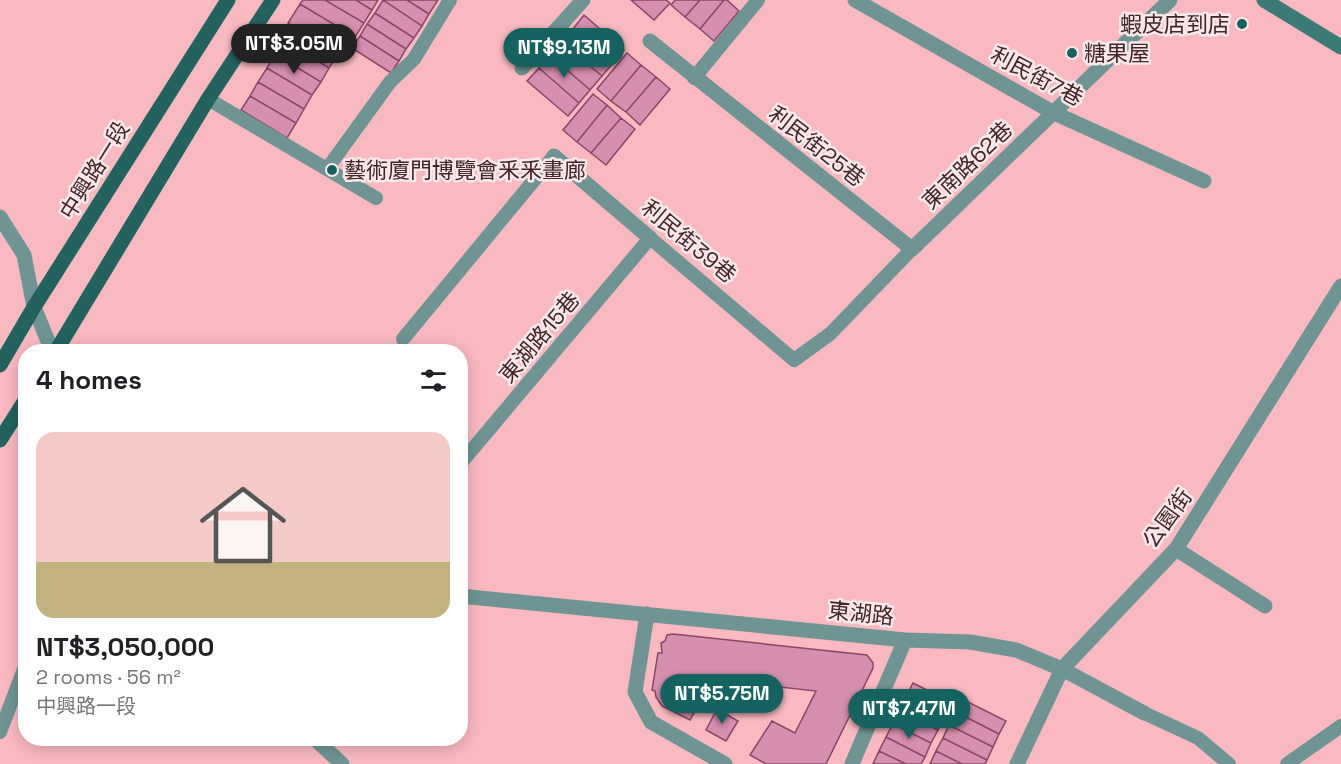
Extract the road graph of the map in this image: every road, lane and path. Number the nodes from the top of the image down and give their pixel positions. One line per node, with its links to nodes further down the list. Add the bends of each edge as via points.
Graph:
1 (228, 0): 23 (main road, 中興路一段)
2 (273, 0): 13 (main road)
3 (450, 0): 16 (lane, via 414,59 390,82)
4 (583, 0): 11 (street)
5 (758, 0): 12 (lane)
6 (855, 0): 14 (street, 利民街7巷)
7 (1170, 0): 14 (street, 東南路62巷)
8 (1264, 0): 10 (street)
9 (650, 41): 12 (street, 利民街25巷)
10 (1341, 47)
11 (522, 68)
12 (694, 78): 21 (street, 利民街25巷)
13 (208, 99): 16 (lane); 26 (main road)
14 (1054, 113): 17 (street, 利民街7巷); 21 (street, 東南路62巷)
15 (554, 156): 20 (street, 利民街39巷); 24 (lane)
16 (327, 169): 18 (lane)
17 (1203, 181)
18 (376, 198)
19 (0, 217): 23 (street, via 24,255)
20 (650, 238): 27 (lane, 利民街39巷); 31 (lane, 東湖路15巷)
21 (912, 249): 27 (lane, 東南路62巷, via 830,333)
22 (1341, 286): 32 (street, 公園街)
23 (34, 307): 25 (street); 28 (main road, 中興路一段)
24 (403, 339)
25 (51, 344)
26 (58, 344)
27 (794, 360)
28 (0, 365)
29 (18, 412): 30 (main road)
30 (0, 440)
31 (468, 454)
32 (1176, 549): 34 (street); 37 (street, 公園街)
33 (468, 597): 35 (street, 東湖路)
34 (1265, 606)
35 (647, 614): 36 (street, 東湖路); 44 (street, via 635,692 651,722)
36 (905, 640): 37 (street, 東湖路, via 970,642 1016,650); 45 (street)
37 (1062, 669): 39 (street, 東湖路); 46 (street, 公園街)
38 (18, 685): 41 (lane)
39 (1144, 713): 47 (lane, 東湖路, via 1198,738)
40 (1341, 726): 48 (lane)
41 (0, 732)
42 (323, 746): 43 (street)
43 (342, 764)
44 (725, 764)
45 (852, 764)
46 (1017, 764)
47 (1228, 764)
48 (1287, 764)

